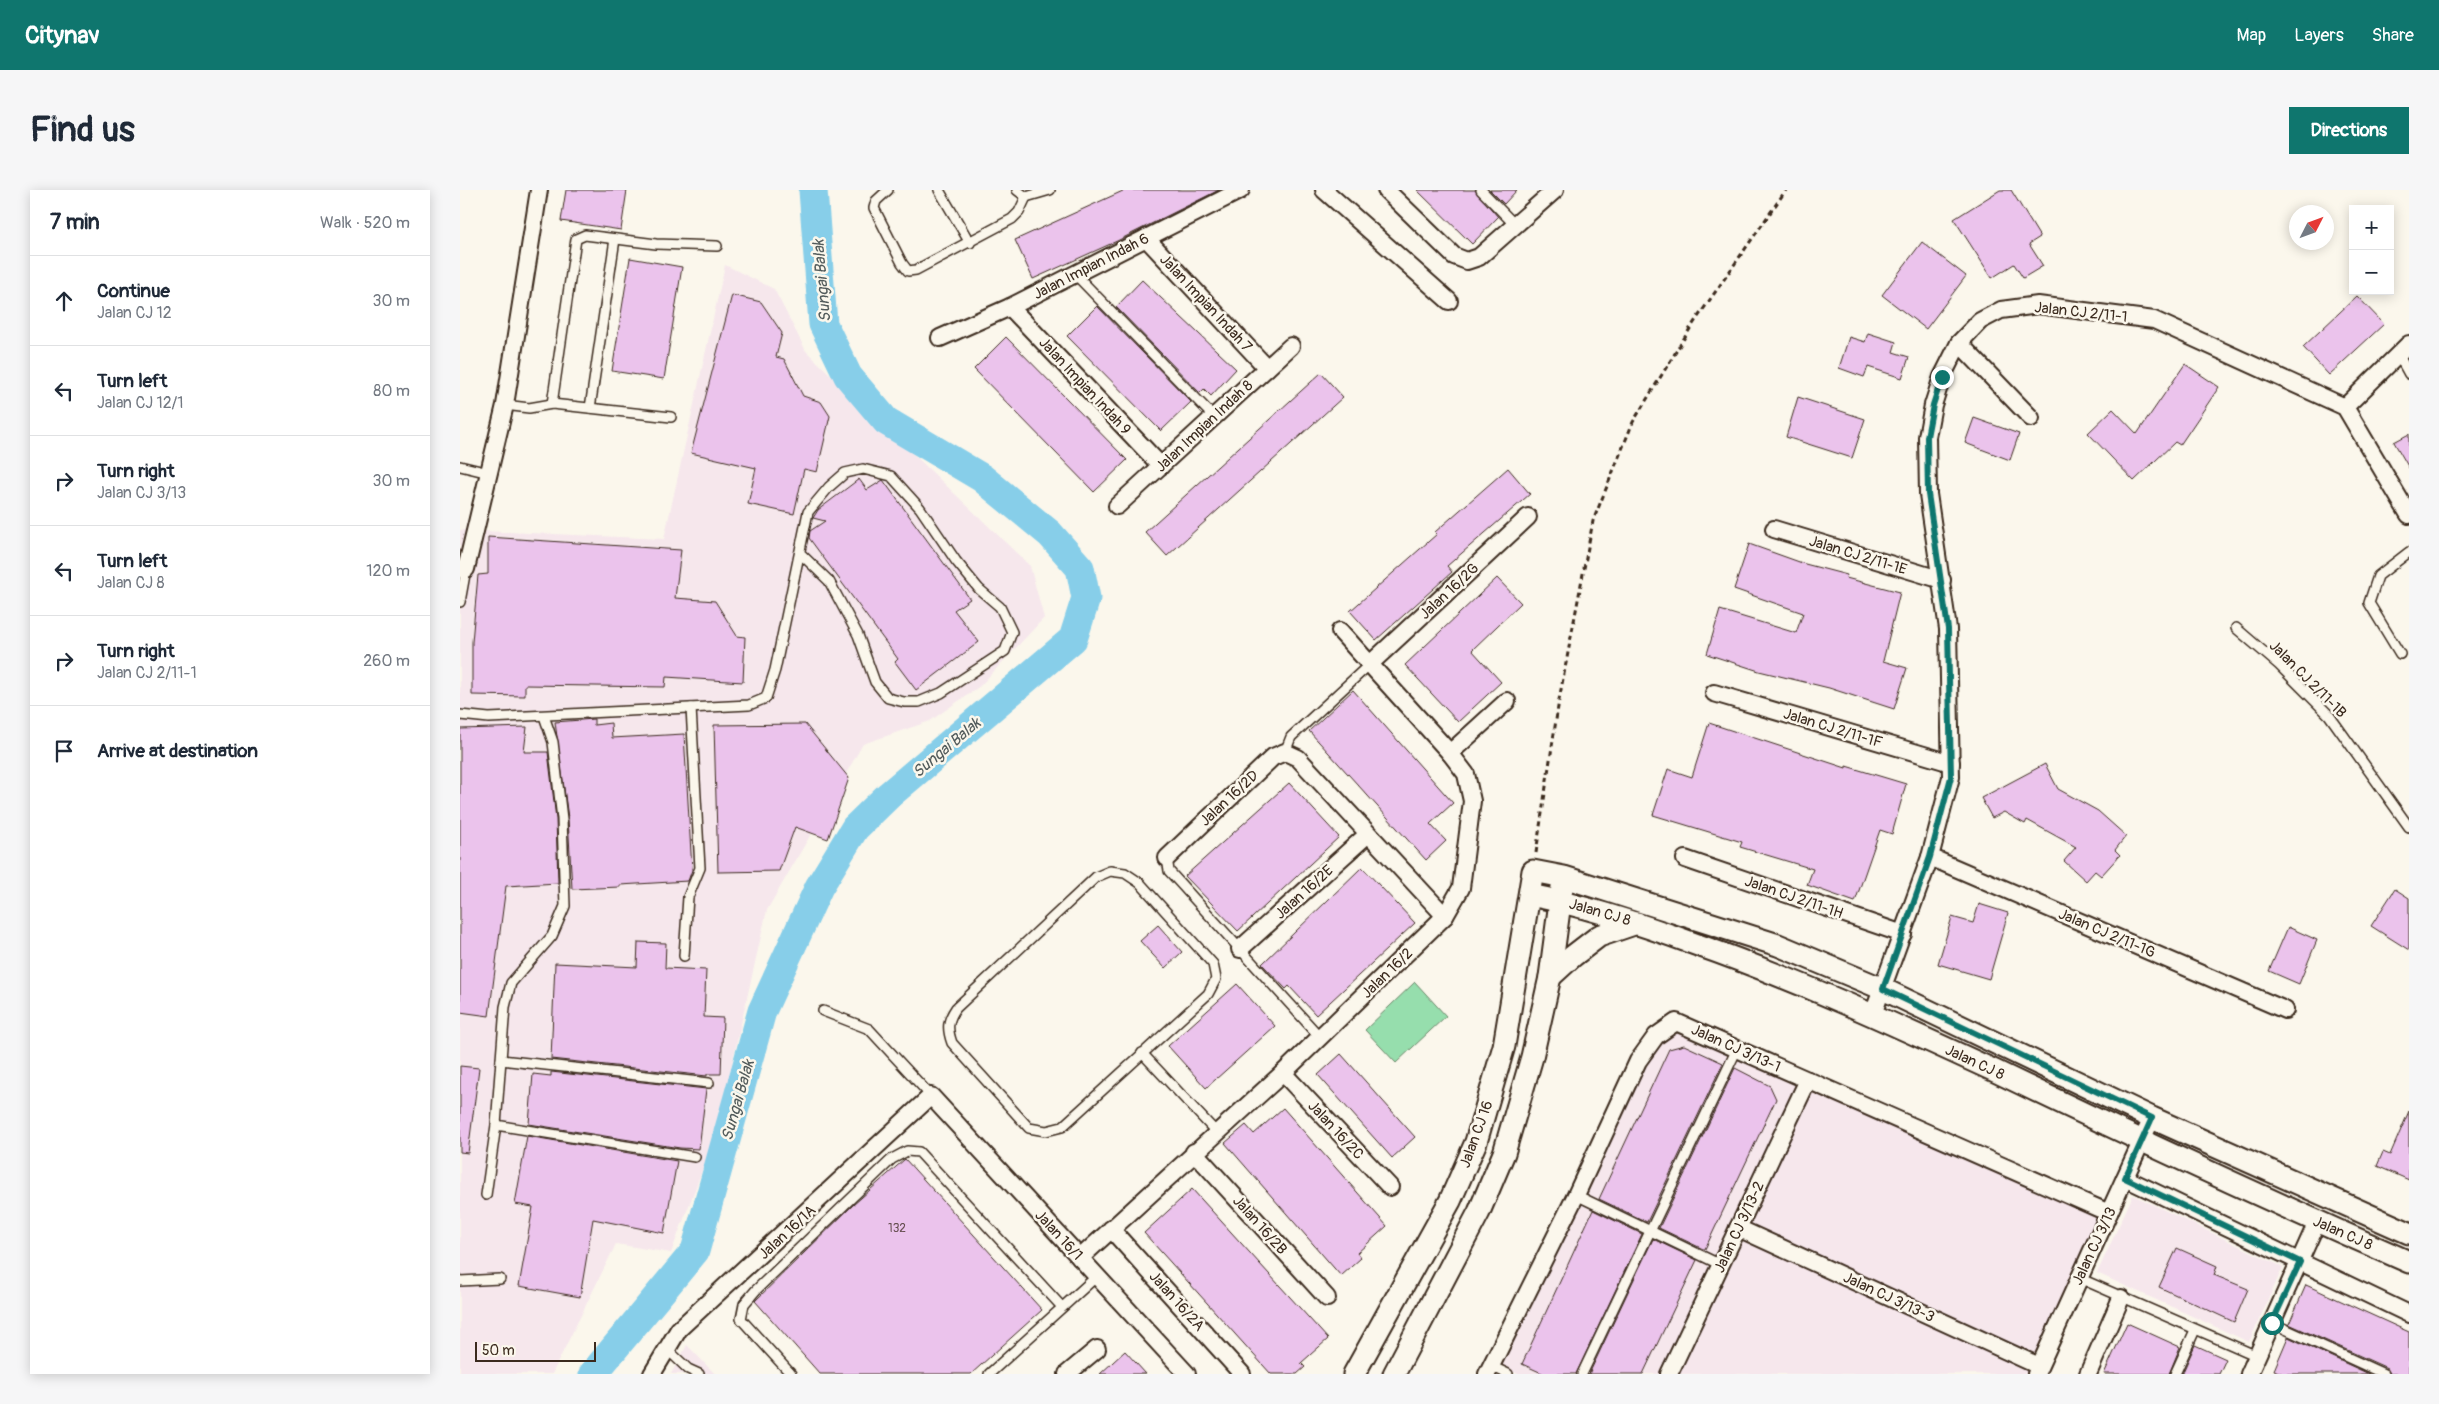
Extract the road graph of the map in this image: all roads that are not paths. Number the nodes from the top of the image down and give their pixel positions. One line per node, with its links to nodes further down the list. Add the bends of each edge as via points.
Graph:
1 (539, 190): 27 (street)
2 (888, 190): 15 (lane, via 876,201 874,208 908,271)
3 (939, 190): 15 (lane)
4 (1017, 190): 11 (lane)
5 (1050, 190): 11 (lane)
6 (1241, 190): 13 (street, Jalan Impian Indah 6)
7 (1324, 190): 18 (street)
8 (1386, 190): 12 (street, via 1454,256 1468,261 1479,257)
9 (1481, 190): 12 (lane)
10 (1556, 190): 12 (street)
11 (1026, 197): 15 (lane, via 1012,219)
12 (1515, 224)
13 (1146, 238): 17 (street, Jalan Impian Indah 6); 24 (street, Jalan Impian Indah 7)
14 (614, 239): 16 (lane); 26 (lane, via 585,235 576,239); 29 (lane)
15 (970, 243)
16 (717, 246)
17 (1076, 274): 19 (street, Jalan Impian Indah 6); 31 (lane)
18 (1449, 301)
19 (1010, 307): 20 (street, Jalan Impian Indah 6); 34 (street, Jalan Impian Indah 9)
20 (940, 338)
21 (1960, 343): 28 (street, Jalan CJ 2/11-1, via 1980,321 2001,310 2038,305 2154,320); 32 (street); 43 (street, Jalan CJ 2/11-1, via 1942,377 1927,437 1928,494)
22 (1292, 346): 24 (street, Jalan Impian Indah 8)
23 (2403, 349): 25 (lane); 28 (street)
24 (1267, 368): 31 (street, Jalan Impian Indah 8)
25 (2409, 374)
26 (552, 404): 27 (lane, via 529,408); 29 (lane)
27 (505, 405): 35 (street)
28 (2345, 407): 37 (street)
29 (590, 408): 30 (lane)
30 (671, 417)
31 (1214, 417): 34 (street, Jalan Impian Indah 8)
32 (2031, 418)
33 (460, 466): 35 (lane)
34 (1161, 466): 36 (street, Jalan Impian Indah 8)
35 (489, 473): 42 (street)
36 (1118, 506)
37 (2409, 515)
38 (1528, 517): 48 (street, Jalan 16/2G)
39 (1774, 529): 43 (street, Jalan CJ 2/11-1E)
40 (2409, 552): 47 (lane, via 2378,576 2369,603)
41 (800, 553): 41 (lane, via 808,512 845,473 863,469 891,476 920,508 979,589 1000,607 1012,632 1005,651 941,693 919,702 888,698 875,682 858,635 829,581); 51 (lane, via 766,698 749,705)
42 (463, 569): 44 (lane)
43 (1942, 580): 56 (street, Jalan CJ 2/11-1, via 1948,629)
44 (460, 602)
45 (2236, 628): 57 (lane, Jalan CJ 2/11-1B, via 2329,715)
46 (1340, 631): 48 (street, Jalan 16/2)
47 (2400, 654)
48 (1370, 664): 54 (street, Jalan 16/2); 55 (lane, via 1291,737)
49 (1714, 693): 56 (street, Jalan CJ 2/11-1F)
50 (1507, 701): 54 (street)
51 (691, 708): 53 (lane); 70 (lane, via 700,868 688,897)
52 (460, 715): 53 (lane, via 489,718)
53 (544, 716): 79 (lane, via 553,742 562,819 565,906 552,936 511,983 505,1007)
54 (1450, 753): 66 (street, Jalan 16/2, via 1466,774 1472,801 1461,888)
55 (1292, 755): 58 (street); 60 (street, Jalan 16/2D, via 1273,757)
56 (1951, 763): 59 (street, Jalan CJ 2/11-1, via 1951,777)
57 (2409, 827)
58 (1368, 834): 66 (street); 69 (street, Jalan 16/2E)
59 (1930, 857): 68 (street, Jalan CJ 2/11-1); 73 (street, Jalan CJ 2/11-1G)
60 (1167, 858): 69 (lane, via 1169,871)
61 (1685, 859): 68 (street, Jalan CJ 2/11-1H)
62 (1533, 871): 63 (street, Jalan CJ 8); 64 (street, Jalan CJ 16)
63 (1564, 877): 65 (street, Jalan CJ 16); 72 (street, Jalan CJ 8, via 1778,945)
64 (1530, 895): 65 (street, Jalan CJ 8); 126 (street, Jalan CJ 16, via 1504,1046 1476,1142 1450,1201)
65 (1559, 900): 67 (street, Jalan CJ 8); 71 (street, Jalan CJ 16)
66 (1445, 916): 76 (street, Jalan 16/2)
67 (1637, 923): 71 (street, via 1599,936); 75 (street, Jalan CJ 8, via 1766,969)
68 (1903, 934): 72 (street, Jalan CJ 2/11-1)
69 (1240, 949): 76 (lane)
70 (684, 956)
71 (1550, 977): 127 (street, Jalan CJ 16, via 1532,1058 1504,1153 1479,1212)
72 (1883, 989): 75 (street, Jalan CJ 2/11-1); 84 (street, Jalan CJ 8)
73 (2285, 1010)
74 (823, 1011): 83 (lane, via 869,1029)
75 (1874, 1014): 87 (street, Jalan CJ 8)
76 (1320, 1037): 80 (street, Jalan 16/2)
77 (1737, 1049): 81 (street, Jalan CJ 3/13-1); 93 (street, Jalan CJ 3/13-1, via 1676,1022 1656,1036 1638,1061); 98 (lane)
78 (1142, 1052): 78 (lane, via 1062,1127 1046,1131 1029,1128 952,1043 948,1020 956,1008 1096,877 1110,871 1124,872 1140,883 1213,964 1216,979 1208,994); 86 (lane)
79 (501, 1060): 82 (lane); 85 (lane)
80 (1283, 1073): 86 (street, Jalan 16/2); 91 (street, Jalan 16/2C)
81 (1808, 1080): 94 (street, Jalan CJ 3/13-1); 96 (street, Jalan CJ 3/13-2)
82 (709, 1083)
83 (931, 1096): 100 (street, Jalan 16/1); 114 (street, Jalan 16/1A, via 679,1329)
84 (2152, 1118): 87 (street, Jalan CJ 3/13); 99 (street, Jalan CJ 8)
85 (496, 1125): 89 (lane); 92 (lane)
86 (1216, 1132): 88 (street, Jalan 16/2)
87 (2142, 1141): 90 (street, Jalan CJ 3/13); 95 (street, Jalan CJ 8)
88 (1194, 1152): 97 (street, Jalan 16/2); 108 (street, Jalan 16/2B)
89 (695, 1157)
90 (2125, 1178): 94 (street, Jalan CJ 3/13); 101 (street)
91 (1390, 1187)
92 (486, 1195)
93 (1576, 1195): 98 (lane); 117 (street, Jalan CJ 3/13-1)
94 (2109, 1213): 105 (street, Jalan CJ 3/13)
95 (2317, 1222): 101 (street); 102 (street, Jalan CJ 8)
96 (1738, 1228): 103 (street, Jalan CJ 3/13-2); 118 (street, Jalan CJ 3/13-3)
97 (1111, 1229): 100 (street, Jalan 16/2); 125 (street, Jalan 16/2A)
98 (1649, 1230): 103 (lane); 129 (lane)
99 (2409, 1233)
100 (1080, 1258): 104 (street, Jalan 16/1)
101 (2300, 1262): 111 (street); 112 (street)
102 (2409, 1262)
103 (1720, 1265): 130 (street, Jalan CJ 3/13-2)
104 (1097, 1276): 110 (lane); 124 (street, Jalan 16/1)
105 (2079, 1278): 109 (lane); 118 (street, Jalan CJ 3/13)
106 (500, 1279): 107 (lane)
107 (460, 1281)
108 (1327, 1298)
109 (2121, 1298): 113 (lane); 131 (street)
110 (1062, 1307): 121 (lane, via 919,1152 907,1150 892,1159 744,1304 741,1319); 122 (lane)
111 (2409, 1314)
112 (2272, 1323): 116 (street); 134 (lane)
113 (2196, 1330): 116 (lane); 132 (lane)
114 (667, 1349): 119 (street, Jalan 16/1A); 120 (lane, via 688,1369)
115 (1097, 1349): 123 (street)
116 (2257, 1356): 133 (street)
117 (1489, 1370): 128 (lane)
118 (2037, 1370)
119 (652, 1374)
120 (699, 1374)
121 (791, 1374)
122 (989, 1374)
123 (1067, 1374)
124 (1187, 1374)
125 (1242, 1374)
126 (1354, 1374)
127 (1394, 1374)
128 (1508, 1374)
129 (1582, 1374)
130 (1669, 1374)
131 (2088, 1374)
132 (2176, 1374)
133 (2249, 1374)
134 (2384, 1374)

